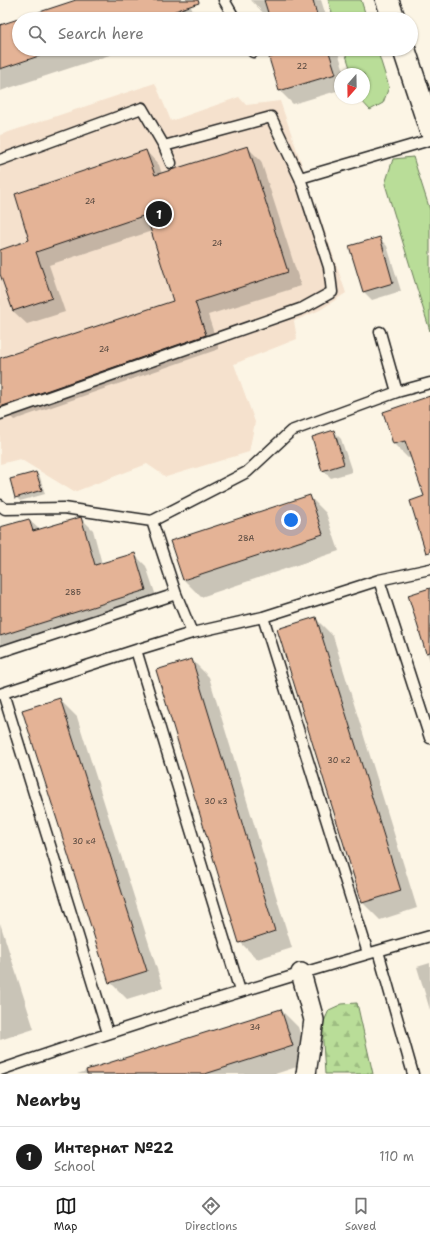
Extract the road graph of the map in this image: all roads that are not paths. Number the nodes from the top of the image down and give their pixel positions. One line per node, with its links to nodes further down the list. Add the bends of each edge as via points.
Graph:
1 (224, 0): 3 (lane)
2 (387, 0): 4 (main road)
3 (231, 12)
4 (391, 12)
5 (407, 56): 6 (main road)
6 (426, 102): 7 (main road)
7 (430, 128)
8 (430, 140): 12 (lane)
9 (164, 146): 10 (lane, via 142,108); 11 (lane); 12 (lane, via 271,117)
10 (0, 160)
11 (171, 163)
12 (300, 178): 16 (lane, via 329,267 332,292 303,308)
13 (380, 332): 15 (lane)
14 (430, 383): 15 (lane)
15 (397, 392): 18 (lane, via 291,431 247,472)
16 (0, 414)
17 (0, 505): 18 (lane, via 5,509 64,508)
18 (152, 521): 21 (lane)
19 (430, 569): 20 (lane)
20 (379, 580): 22 (lane); 27 (lane)
21 (176, 594): 23 (lane); 25 (lane)
22 (263, 617): 23 (lane); 29 (lane)
23 (192, 633): 24 (lane)
24 (136, 650): 26 (lane); 31 (lane)
25 (0, 652)
26 (1, 694): 32 (lane)
27 (430, 738)
28 (430, 936): 29 (lane)
29 (373, 952): 30 (lane); 35 (lane)
30 (302, 973): 31 (lane); 34 (street, via 314,1020)
31 (240, 991): 32 (lane)
32 (108, 1033): 33 (lane)
33 (0, 1070)
34 (306, 1074)
35 (413, 1074)

